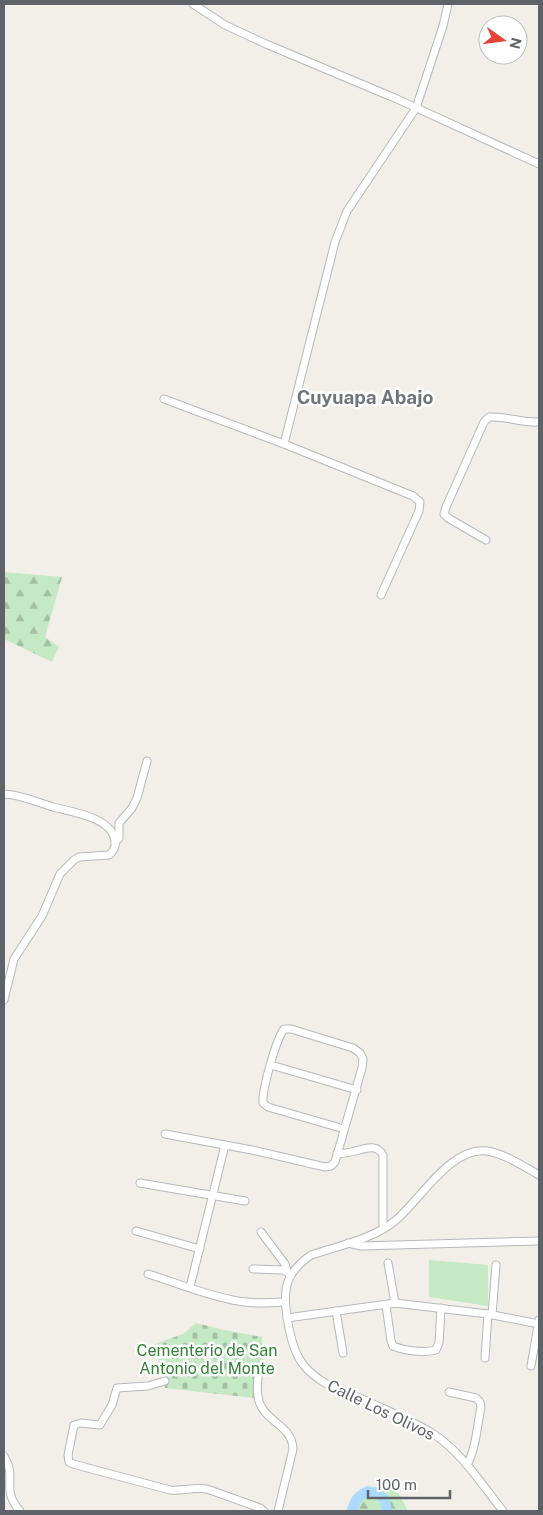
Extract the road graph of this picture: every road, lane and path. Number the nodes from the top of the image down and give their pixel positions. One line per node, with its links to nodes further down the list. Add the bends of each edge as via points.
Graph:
1 (194, 4): 3 (street, via 225,25)
2 (448, 4): 3 (street)
3 (416, 108): 4 (street); 7 (street, via 347,211 335,242)
4 (539, 164)
5 (164, 399): 7 (street)
6 (539, 422): 8 (street, via 489,417 446,506 444,514 448,518)
7 (284, 444): 9 (street, via 413,496 420,502 419,512)
8 (486, 540)
9 (381, 595)
10 (147, 761): 12 (street, via 137,798 119,823)
11 (4, 794): 12 (street, via 85,815 107,826)
12 (115, 843): 13 (street, via 109,855 79,857 60,874 42,916 14,959)
13 (4, 1000)
14 (271, 1065): 15 (street); 15 (street, via 281,1034 284,1029 290,1029 360,1052 362,1068); 16 (street, via 262,1103)
15 (356, 1090): 16 (street)
16 (344, 1129): 19 (street)
17 (165, 1134): 18 (street)
18 (225, 1145): 19 (street, via 325,1167 331,1166); 22 (street)
19 (337, 1153): 24 (street, via 348,1154 370,1147 381,1150)
20 (539, 1175): 24 (street, via 488,1151 468,1152 448,1166 408,1209)
21 (140, 1183): 22 (street)
22 (212, 1195): 23 (street); 29 (street)
23 (245, 1201)
24 (383, 1230): 28 (street)
25 (136, 1231): 29 (street)
26 (261, 1232): 34 (street, via 286,1264)
27 (539, 1241): 28 (street, via 361,1246)
28 (348, 1243): 34 (street, via 311,1255)
29 (200, 1249): 35 (street)
30 (388, 1263): 37 (street)
31 (496, 1265): 41 (street)
32 (253, 1269): 34 (street, via 279,1269)
33 (148, 1274): 35 (street)
34 (288, 1274): 36 (street, Calle Los Olivos)
35 (190, 1287): 36 (street, via 238,1301)
36 (285, 1302): 42 (street, Calle Los Olivos)
37 (395, 1304): 38 (street); 39 (street)
38 (386, 1305): 39 (street, via 393,1346 430,1352 436,1350 439,1343); 40 (street)
39 (441, 1308): 41 (street)
40 (336, 1311): 42 (street); 44 (street)
41 (490, 1314): 43 (street); 45 (street)
42 (287, 1318): 51 (street, Calle Los Olivos, via 300,1358 322,1382 434,1434)
43 (539, 1323): 47 (street)
44 (343, 1353)
45 (484, 1358)
46 (259, 1366): 56 (street, via 258,1400 293,1441 294,1449)
47 (531, 1366)
48 (165, 1381): 55 (street, via 117,1388 112,1405 100,1425 74,1425 69,1462 170,1490 207,1489)
49 (449, 1392): 51 (street, via 476,1398 480,1402 472,1456)
50 (4, 1456): 53 (street, via 10,1471 8,1491)
51 (467, 1466): 57 (street, Calle Los Olivos)
52 (4, 1503): 53 (street)
53 (13, 1504): 54 (street)
54 (20, 1511)
55 (264, 1511)
56 (278, 1511)
57 (502, 1511)

